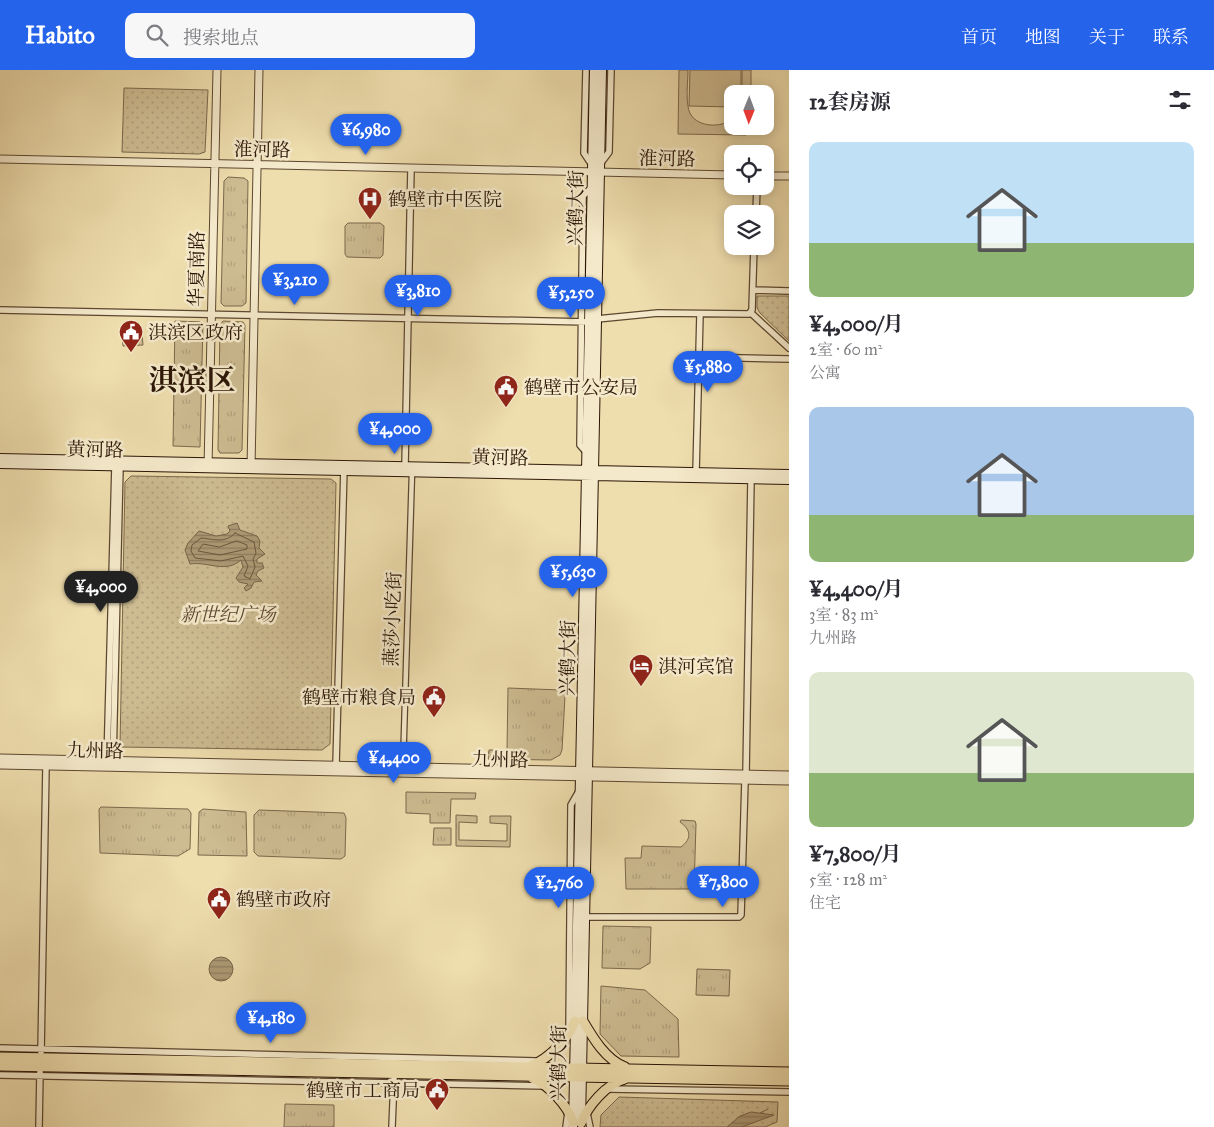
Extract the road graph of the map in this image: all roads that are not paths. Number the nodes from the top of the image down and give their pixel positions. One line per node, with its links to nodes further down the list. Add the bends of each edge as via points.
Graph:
1 (217, 70): 8 (street, 华夏南路)
2 (259, 70): 9 (street)
3 (586, 70): 11 (street, via 584,153)
4 (594, 70): 11 (main road, 兴鹤大街)
5 (602, 70): 11 (main road, 兴鹤大街)
6 (611, 70): 11 (street, via 609,152)
7 (0, 159): 8 (street, 淮河路)
8 (215, 164): 9 (street, 淮河路); 20 (street, 华夏南路)
9 (257, 165): 10 (street, 淮河路); 22 (street)
10 (411, 168): 11 (street, 淮河路); 23 (street)
11 (596, 168): 12 (street, 淮河路); 24 (main road, 兴鹤大街); 24 (main road, 兴鹤大街, via 592,187)
12 (724, 175)
13 (774, 176): 14 (street)
14 (789, 176)
15 (754, 255): 16 (street)
16 (753, 290): 17 (street); 19 (street)
17 (789, 291)
18 (0, 310): 20 (street)
19 (751, 313): 21 (street); 25 (street)
20 (211, 314): 22 (street); 30 (street, 华夏南路)
21 (700, 314): 24 (street, via 658,313); 26 (street)
22 (254, 315): 23 (street); 32 (street)
23 (408, 318): 24 (street); 33 (street)
24 (589, 321): 37 (main road, 兴鹤大街); 37 (main road, 兴鹤大街, via 587,453)
25 (789, 348)
26 (699, 357): 27 (street); 36 (street)
27 (789, 359)
28 (0, 458): 30 (main road, 黄河路)
29 (0, 464): 31 (main road, 黄河路)
30 (208, 465): 31 (main road, 黄河路); 32 (main road, 黄河路)
31 (118, 466): 42 (street)
32 (251, 466): 34 (main road, 黄河路)
33 (405, 466): 34 (main road, 黄河路); 37 (main road, 黄河路)
34 (344, 468): 35 (main road, 黄河路); 44 (street)
35 (412, 472): 37 (main road, 黄河路); 46 (street, 燕莎小吃街)
36 (696, 472): 37 (main road, 黄河路); 38 (main road, 黄河路)
37 (590, 473): 39 (main road, 黄河路); 47 (main road, 兴鹤大街)
38 (789, 474)
39 (751, 479): 40 (main road, 黄河路); 49 (street)
40 (789, 480)
41 (0, 758): 42 (street, 九州路)
42 (110, 761): 44 (street, 九州路)
43 (0, 765): 45 (street, 九州路)
44 (336, 765): 46 (street, 九州路)
45 (46, 766): 47 (street, 九州路); 57 (street)
46 (403, 767): 47 (street, 九州路)
47 (585, 774): 49 (street, 九州路); 51 (main road, 兴鹤大街); 52 (main road, 兴鹤大街)
48 (789, 774): 49 (street, 九州路)
49 (746, 777): 50 (street, 九州路); 52 (street, via 739,917)
50 (789, 781)
51 (580, 790): 53 (main road, 兴鹤大街); 54 (street, via 571,806)
52 (585, 917): 53 (main road, 兴鹤大街)
53 (579, 1021): 54 (main road); 61 (main road, 兴鹤大街); 63 (main road, via 615,1062)
54 (569, 1036): 58 (main road)
55 (0, 1048): 57 (street)
56 (0, 1057): 57 (main road)
57 (41, 1062): 58 (street); 59 (main road); 60 (main road); 64 (street); 65 (main road); 71 (street)
58 (541, 1062): 60 (main road)
59 (0, 1066)
60 (528, 1072): 61 (main road); 65 (main road); 67 (main road)
61 (578, 1072): 63 (main road); 70 (main road, 兴鹤大街)
62 (789, 1072): 63 (main road)
63 (631, 1073): 66 (main road); 68 (main road)
64 (0, 1075)
65 (394, 1078): 67 (street); 72 (street)
66 (789, 1081)
67 (545, 1086): 70 (main road, via 568,1110)
68 (608, 1088): 69 (street); 70 (main road, via 586,1111)
69 (789, 1092)
70 (577, 1126)
71 (40, 1127)
72 (392, 1127)

